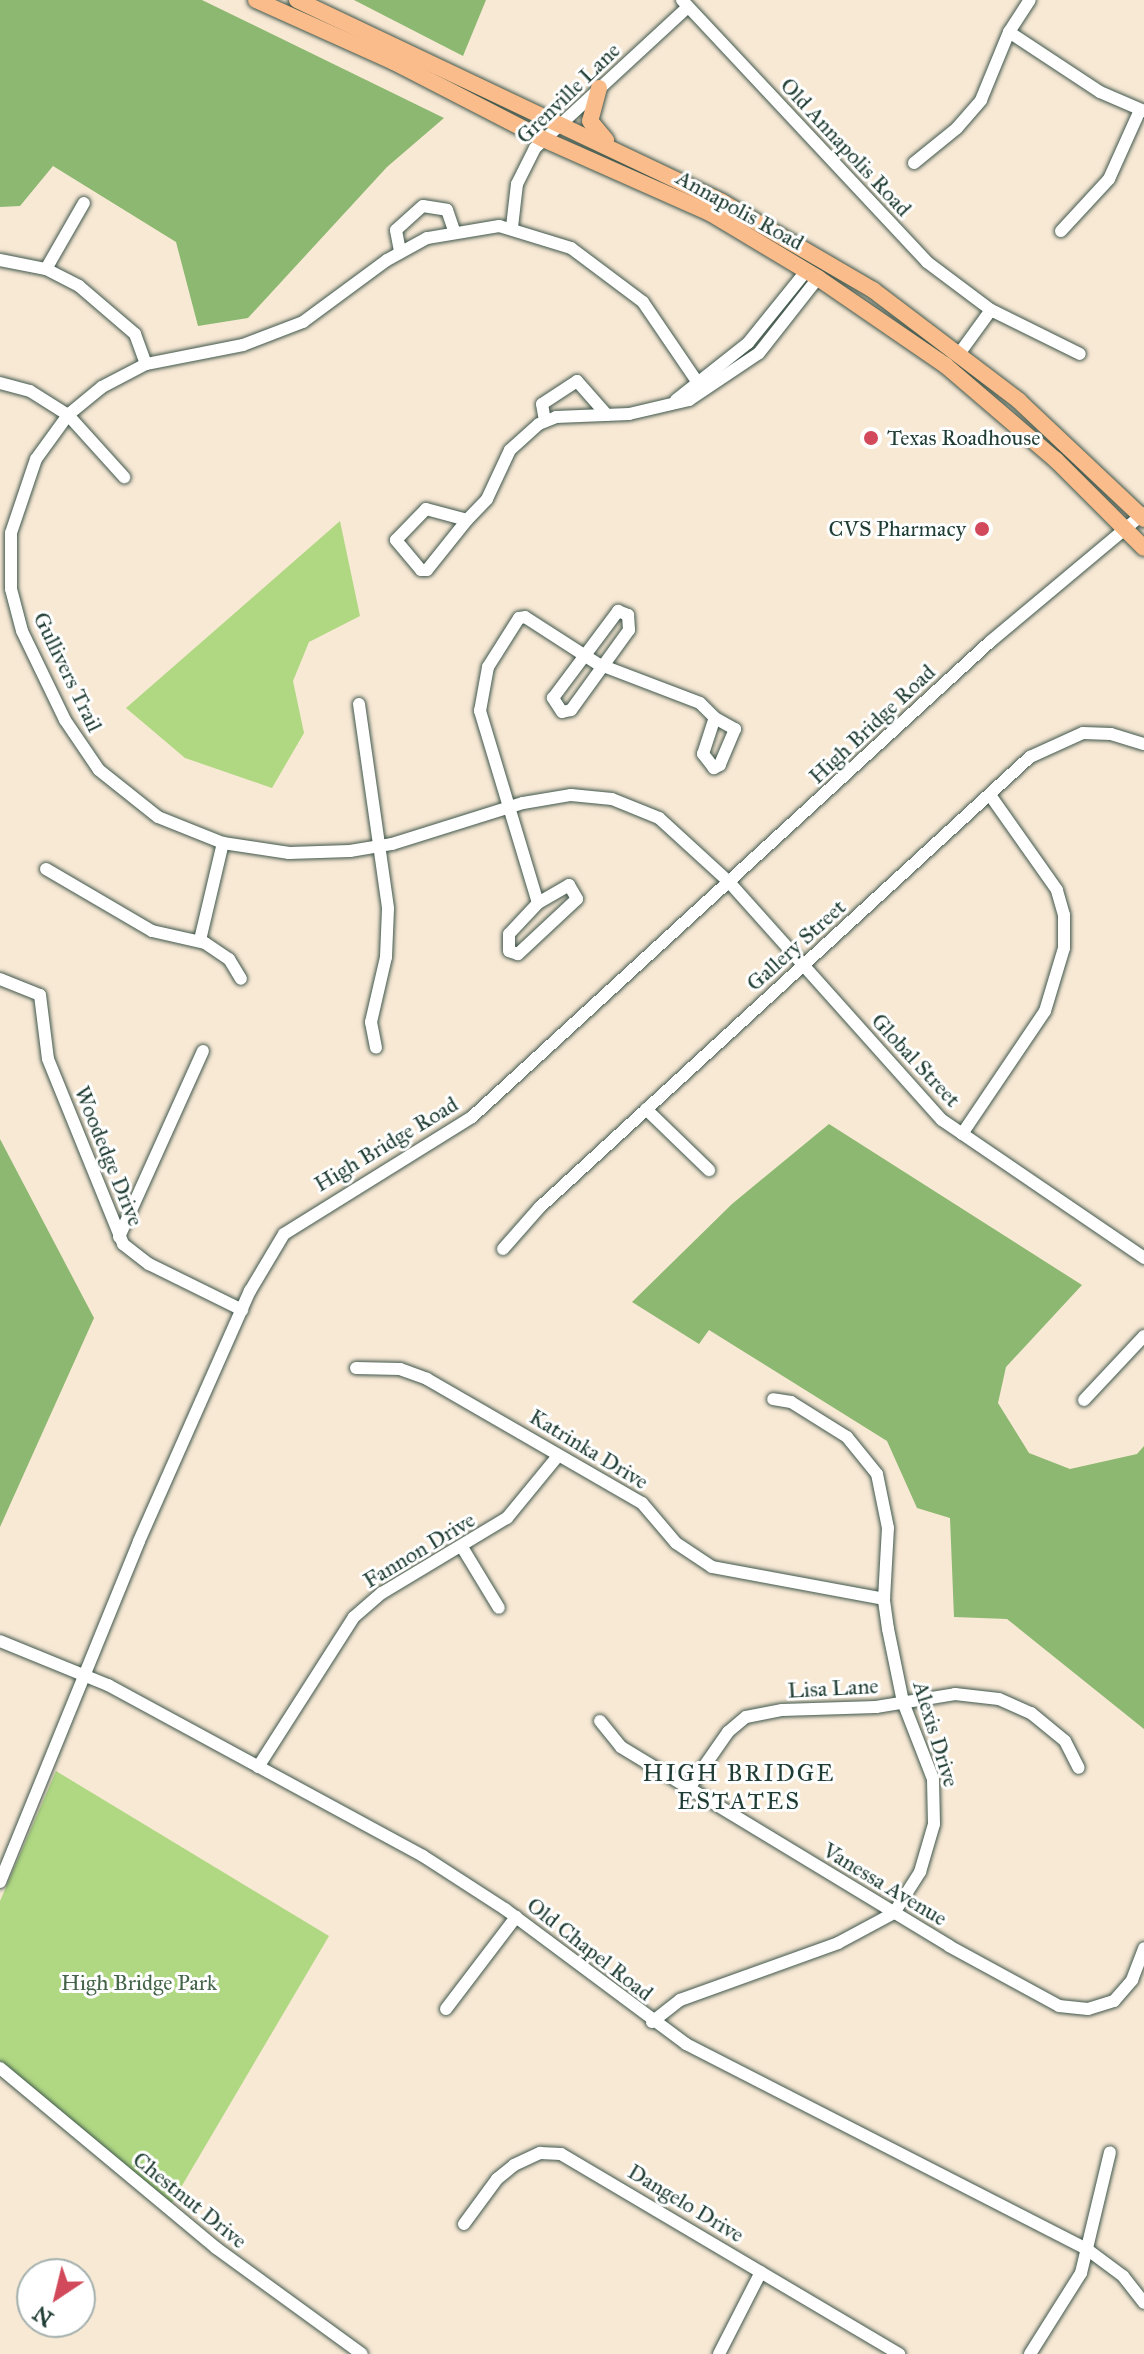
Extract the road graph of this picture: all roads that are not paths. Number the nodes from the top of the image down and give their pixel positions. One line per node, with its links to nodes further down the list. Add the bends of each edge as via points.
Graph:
1 (256, 0): 9 (main road, Annapolis Road, via 394,62)
2 (297, 0): 8 (main road, Annapolis Road)
3 (1030, 0): 5 (street)
4 (685, 3): 6 (street, Grenville Lane); 20 (street, Old Annapolis Road, via 927,262)
5 (1009, 32): 7 (street, via 1085,83); 11 (street, via 981,100)
6 (599, 88): 8 (street, Grenville Lane); 10 (main road, via 590,121)
7 (1142, 111): 15 (street, via 1109,179)
8 (560, 123): 9 (street, Grenville Lane); 10 (main road, Annapolis Road)
9 (543, 139): 13 (street, Grenville Lane, via 520,174); 19 (main road, Annapolis Road, via 710,213)
10 (619, 151): 21 (main road, Annapolis Road, via 819,257)
11 (914, 163)
12 (84, 203): 18 (street)
13 (512, 227): 14 (street, Gullivers Trail); 24 (street, Gullivers Trail, via 571,248 630,289 667,333)
14 (454, 230): 16 (street, Gullivers Trail); 16 (street, via 447,210 423,206 396,230)
15 (1061, 231)
16 (400, 251): 23 (street, Gullivers Trail, via 341,298 284,331 243,345)
17 (0, 260): 18 (street)
18 (46, 269): 23 (street, via 79,286 123,323 136,336)
19 (812, 274): 24 (street, via 748,343); 26 (street, via 744,366 689,400); 33 (main road, Annapolis Road, via 945,365 1056,460)
20 (991, 310): 21 (street); 22 (street, Old Annapolis Road)
21 (959, 354): 31 (main road, Annapolis Road, via 1063,440)
22 (1080, 354)
23 (146, 364): 27 (street, Gullivers Trail, via 102,387)
24 (696, 380): 26 (street)
25 (0, 383): 27 (street, via 30,391)
26 (676, 400): 28 (street)
27 (68, 415): 30 (street); 34 (street, Gullivers Trail, via 36,459)
28 (607, 415): 29 (street); 29 (street, via 577,381 542,404)
29 (545, 421): 32 (street, via 517,441 487,499)
30 (124, 477)
31 (1143, 516): 33 (street, High Bridge Road)
32 (467, 520): 32 (street, via 426,509 396,540 421,570 427,570)
33 (1125, 528): 35 (main road, Annapolis Road); 46 (street, High Bridge Road, via 991,641)
34 (5, 533): 43 (street, Gullivers Trail, via 18,619 75,738 132,800 185,830)
35 (1144, 548)
36 (583, 656): 37 (street); 37 (street, via 614,613 628,615 629,630); 37 (street, via 553,698 562,712 571,710); 42 (street, via 520,617 494,656 481,699 481,724)
37 (603, 666): 39 (street, via 700,703)
38 (359, 704): 44 (street)
39 (715, 718)
40 (1144, 744): 41 (street, Gallery Street, via 1111,734 1064,738 1030,757)
41 (990, 795): 49 (street, Gallery Street); 55 (street, via 1057,890 1064,948 1045,1011)
42 (507, 808): 44 (street, Gullivers Trail); 46 (street, Gullivers Trail, via 571,795 623,802 666,822); 47 (street)
43 (223, 843): 44 (street, Gullivers Trail, via 289,853); 48 (street)
44 (380, 847): 52 (street, via 388,934 371,1022)
45 (46, 869): 48 (street, via 152,931)
46 (729, 882): 49 (street, Global Street); 60 (street, High Bridge Road, via 472,1117 291,1226 263,1266)
47 (538, 903): 47 (street, via 559,886 569,885 576,892 577,899 514,954 507,939)
48 (200, 940): 51 (street, via 229,959)
49 (803, 966): 54 (street, Gallery Street); 55 (street, Global Street, via 935,1113)
50 (0, 979): 57 (street, Woodedge Drive, via 40,995 48,1059)
51 (241, 979)
52 (376, 1048)
53 (203, 1051): 57 (street)
54 (646, 1109): 56 (street); 58 (street, Gallery Street, via 519,1227)
55 (962, 1134): 59 (street, Global Street)
56 (709, 1170)
57 (119, 1237): 60 (street, Woodedge Drive, via 139,1258)
58 (503, 1249)
59 (1144, 1258)
60 (242, 1310): 70 (street, High Bridge Road, via 139,1541)
61 (1144, 1336): 64 (street)
62 (356, 1368): 65 (street, Katrinka Drive, via 418,1375)
63 (773, 1399): 67 (street, Alexis Drive, via 791,1402 825,1422 858,1446 873,1465 887,1506)
64 (1084, 1400)
65 (558, 1456): 66 (street, Fannon Drive, via 510,1516); 67 (street, Katrinka Drive, via 642,1503 676,1543 712,1567)
66 (462, 1547): 68 (street); 73 (street, Fannon Drive, via 382,1593 354,1617)
67 (884, 1599): 71 (street, Alexis Drive)
68 (499, 1608)
69 (0, 1641): 70 (street, Old Chapel Road)
70 (88, 1675): 73 (street, Old Chapel Road); 76 (street, High Bridge Road)
71 (903, 1702): 74 (street, Lisa Lane, via 966,1694 1011,1703 1065,1741); 75 (street, Lisa Lane, via 746,1717 728,1732); 77 (street, Alexis Drive, via 931,1769 935,1813 920,1872)
72 (600, 1721): 75 (street, Vanessa Avenue, via 615,1743)
73 (258, 1767): 78 (street, Old Chapel Road, via 423,1856)
74 (1079, 1768)
75 (689, 1788): 77 (street, Vanessa Avenue)
76 (0, 1882)
77 (894, 1913): 79 (street, Vanessa Avenue, via 1031,1992 1074,2009 1094,2008 1119,1996 1132,1980); 81 (street, Alexis Drive, via 838,1943 680,2000)
78 (516, 1917): 80 (street); 81 (street, Old Chapel Road)
79 (1144, 1948)
80 (446, 2009)
81 (652, 2022): 85 (street, Old Chapel Road)
82 (0, 2068): 89 (street, Chestnut Drive, via 216,2248)
83 (1110, 2152): 85 (street)
84 (464, 2224): 86 (street, Dangelo Drive, via 514,2165 540,2153 561,2154)
85 (1088, 2250): 87 (street, Old Chapel Road, via 1123,2276); 93 (street, via 1063,2307)
86 (761, 2272): 88 (street, Dangelo Drive); 90 (street)
87 (1144, 2303)
88 (881, 2342): 91 (street); 92 (street, Dangelo Drive)
89 (362, 2354)
90 (719, 2354)
91 (873, 2354)
92 (899, 2354)
93 (1030, 2354)

